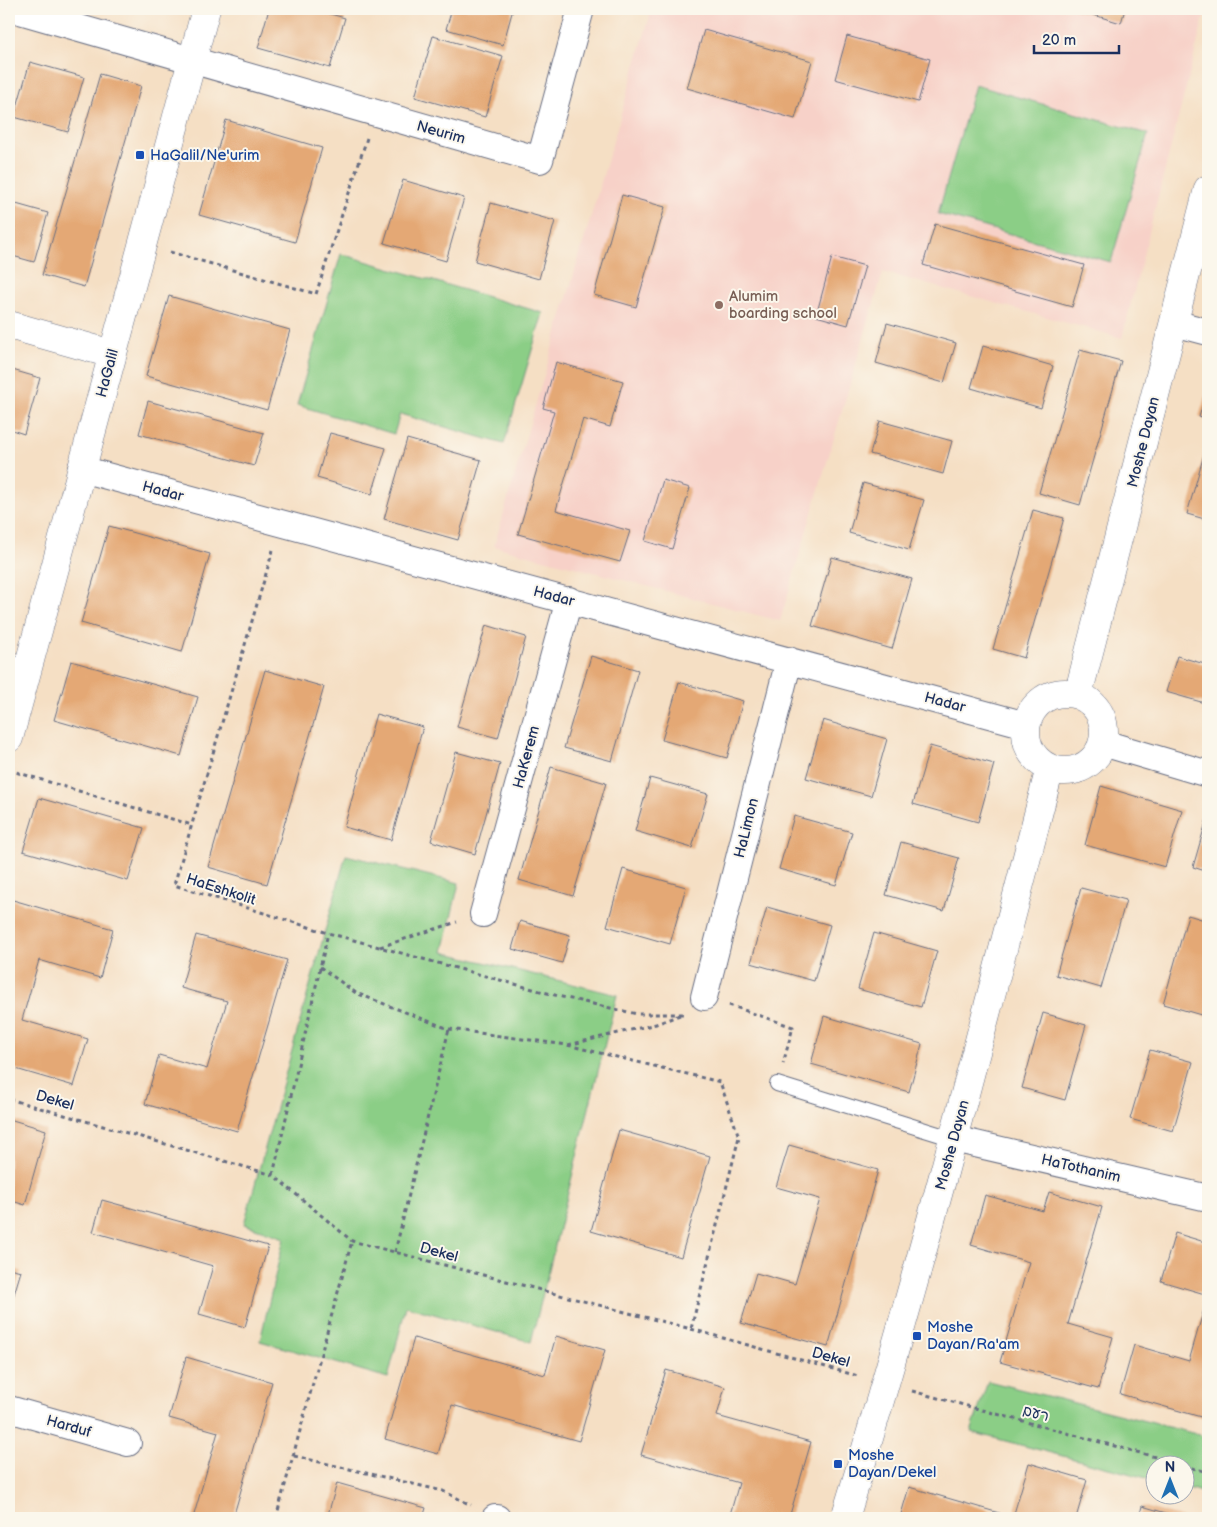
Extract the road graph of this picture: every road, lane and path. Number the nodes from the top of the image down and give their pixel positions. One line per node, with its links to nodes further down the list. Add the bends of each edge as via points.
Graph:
1 (13, 9): 4 (street, Neurim)
2 (206, 9): 4 (street, HaGalil)
3 (581, 9): 5 (street, Neurim, via 540,160)
4 (192, 61): 5 (street, Neurim); 7 (street, HaGalil)
5 (375, 113): 7 (path, via 316,294)
6 (1208, 189): 8 (street, Moshe Dayan)
7 (142, 244): 11 (street, HaGalil)
8 (1174, 323): 10 (street); 16 (street, Moshe Dayan)
9 (9, 325): 11 (street)
10 (1208, 332)
11 (112, 354): 12 (street, HaGalil)
12 (81, 469): 13 (street, Hadar); 18 (street, HaGalil)
13 (281, 523): 14 (street, Hadar); 23 (path, HaEshkolit)
14 (569, 600): 15 (street, Hadar); 24 (street, HaKerem)
15 (788, 660): 17 (street, Hadar); 28 (street, HaLimon)
16 (1078, 695): 17 (street, via 1065,693 1040,702); 19 (street, via 1100,714 1105,728)
17 (1026, 725): 20 (street, via 1030,751)
18 (9, 738)
19 (1103, 743): 20 (street, via 1088,765 1063,772); 22 (street)
20 (1050, 768): 33 (street, Moshe Dayan)
21 (9, 770): 23 (path)
22 (1208, 774)
23 (192, 825): 25 (path, HaEshkolit, via 174,885)
24 (483, 914): 26 (path)
25 (328, 933): 26 (path); 27 (path)
26 (380, 947): 30 (path, via 637,1014 684,1014)
27 (320, 967): 29 (path, via 356,993); 34 (path)
28 (704, 997): 31 (path, via 793,1027)
29 (449, 1029): 30 (path); 37 (path)
30 (567, 1045): 38 (path, via 720,1082 739,1137)
31 (777, 1084): 33 (lane)
32 (9, 1099): 34 (path, Dekel)
33 (954, 1138): 35 (street, HaTothanim); 39 (street, Moshe Dayan)
34 (273, 1175): 36 (path, Dekel)
35 (1208, 1198)
36 (352, 1241): 37 (path, Dekel); 43 (path)
37 (395, 1252): 38 (path, Dekel)
38 (691, 1329): 39 (path, Dekel)
39 (886, 1384): 42 (path, רעם); 48 (street, Moshe Dayan)
40 (9, 1409): 41 (street, Harduf)
41 (128, 1443)
42 (1144, 1454)
43 (294, 1456): 46 (path); 47 (path, via 443,1491)
44 (1194, 1468): 45 (path)
45 (1208, 1472)
46 (276, 1518)
47 (496, 1518)
48 (844, 1518)

